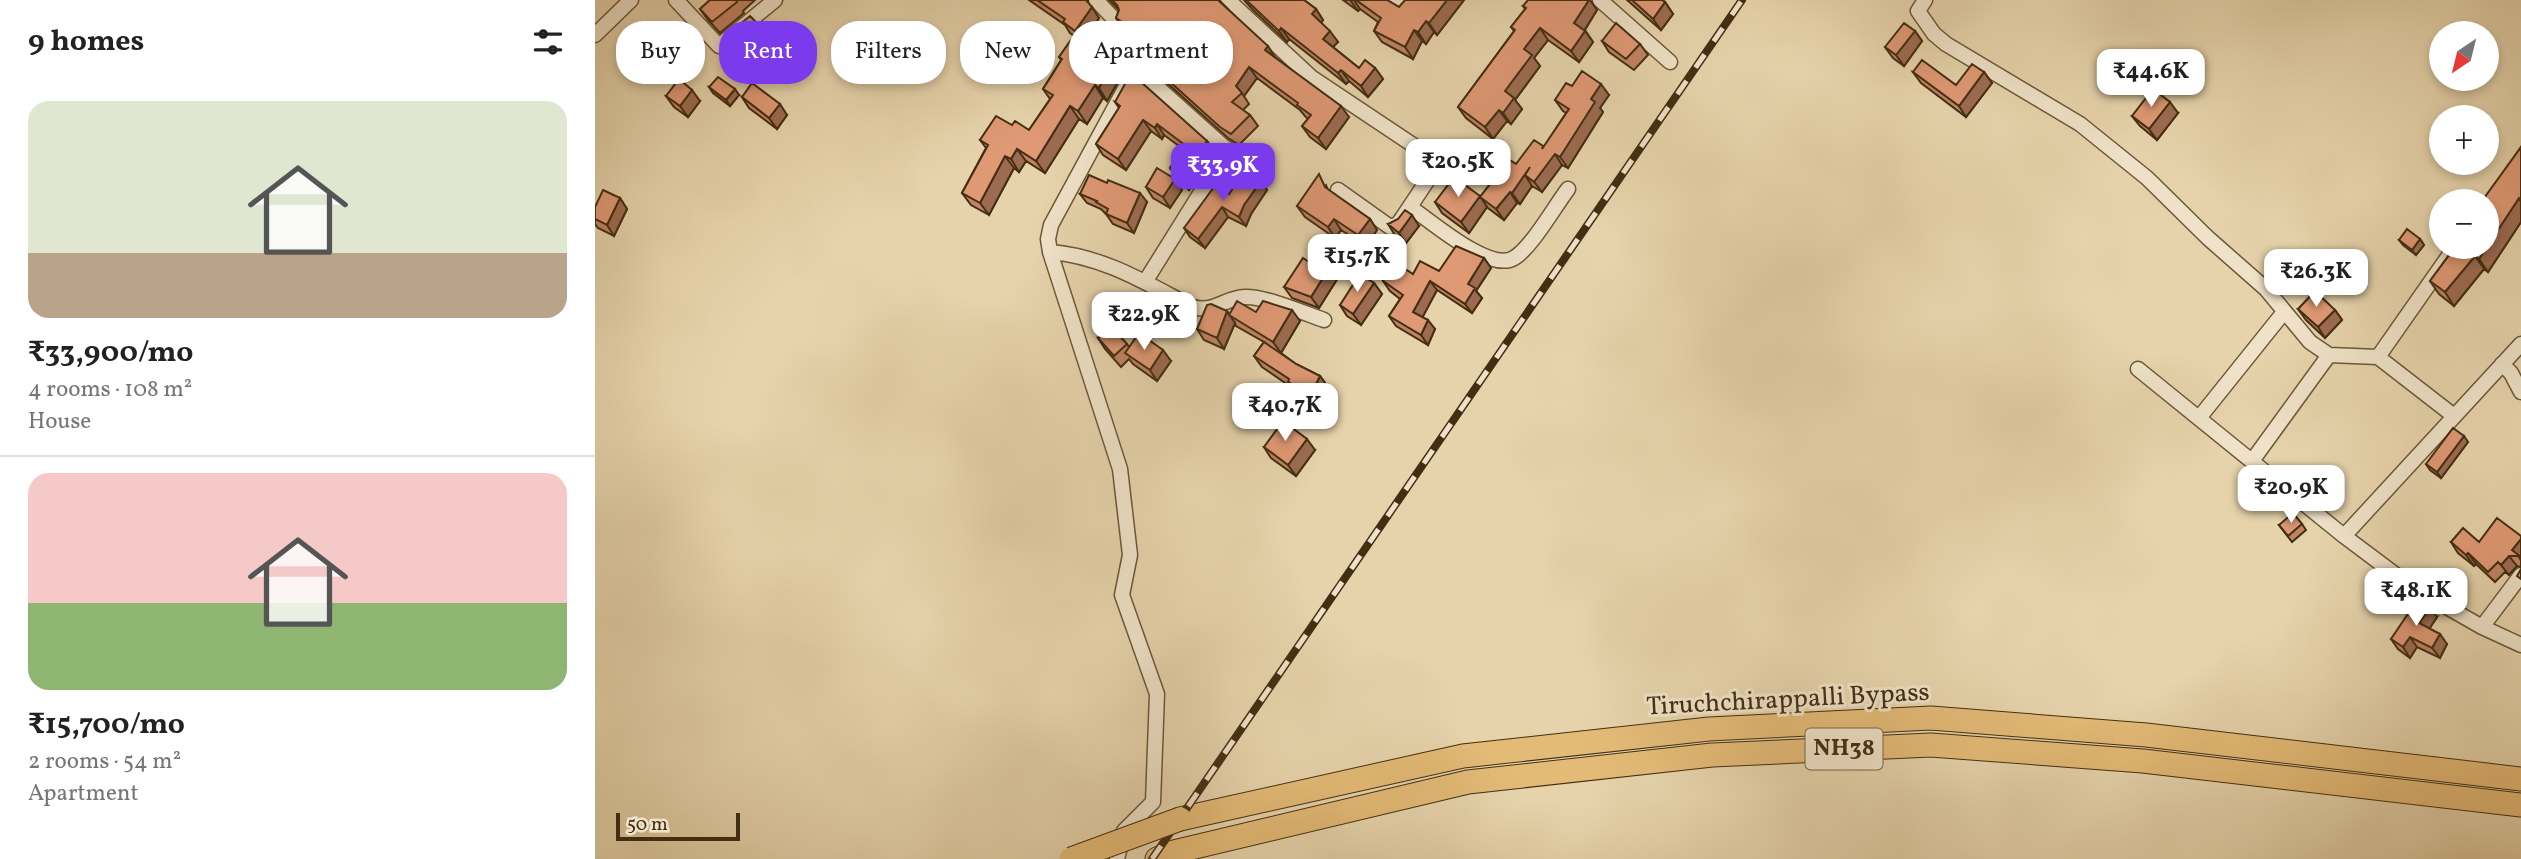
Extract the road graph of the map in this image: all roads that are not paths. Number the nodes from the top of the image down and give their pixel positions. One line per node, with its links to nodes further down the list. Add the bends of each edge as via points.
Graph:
1 (631, 0): 9 (street)
2 (676, 0): 3 (street, via 719,46)
3 (775, 0)
4 (1096, 0): 8 (street)
5 (1228, 0): 17 (street, via 1311,77 1431,157 1435,169)
6 (1600, 0): 10 (street)
7 (1925, 0): 21 (street, via 1918,11 1934,34 2080,124 2147,178 2266,289)
8 (1116, 21)
9 (595, 35)
10 (1670, 62)
11 (1127, 84): 18 (street, via 1051,225)
12 (1154, 84): 13 (street)
13 (1228, 149): 14 (street); 20 (street)
14 (1242, 163)
15 (1568, 189): 17 (street, via 1526,247 1502,262 1471,249)
16 (1338, 190): 17 (street, via 1390,227 1398,224)
17 (1410, 207)
18 (1050, 252): 20 (street, via 1096,260); 40 (street, via 1120,469 1130,555 1122,595 1157,694 1153,802 1124,831)
19 (2447, 259): 25 (street)
20 (1145, 282): 22 (street, via 1204,310 1244,297 1256,298)
21 (2284, 313): 24 (street); 30 (street)
22 (1324, 320)
23 (2521, 344): 26 (street)
24 (2329, 355): 25 (street); 31 (street)
25 (2378, 357): 29 (street)
26 (2503, 364): 28 (street); 29 (street)
27 (2138, 369): 30 (street)
28 (2521, 393)
29 (2454, 416): 32 (street)
30 (2199, 418): 31 (street)
31 (2252, 461): 32 (street)
32 (2344, 536): 34 (street, via 2412,587)
33 (2521, 575): 34 (street)
34 (2482, 626): 35 (street)
35 (2521, 645)
36 (2521, 779): 39 (highway, Tiruchchirappalli Bypass / NH38, bridge, via 2146,735 1931,718 1709,729 1463,756 1180,819)
37 (2521, 805): 38 (highway, Tiruchchirappalli Bypass / NH38, via 2143,761 1931,745 1712,755 1468,782)
38 (1165, 856)
39 (1071, 859)
40 (1117, 859)

